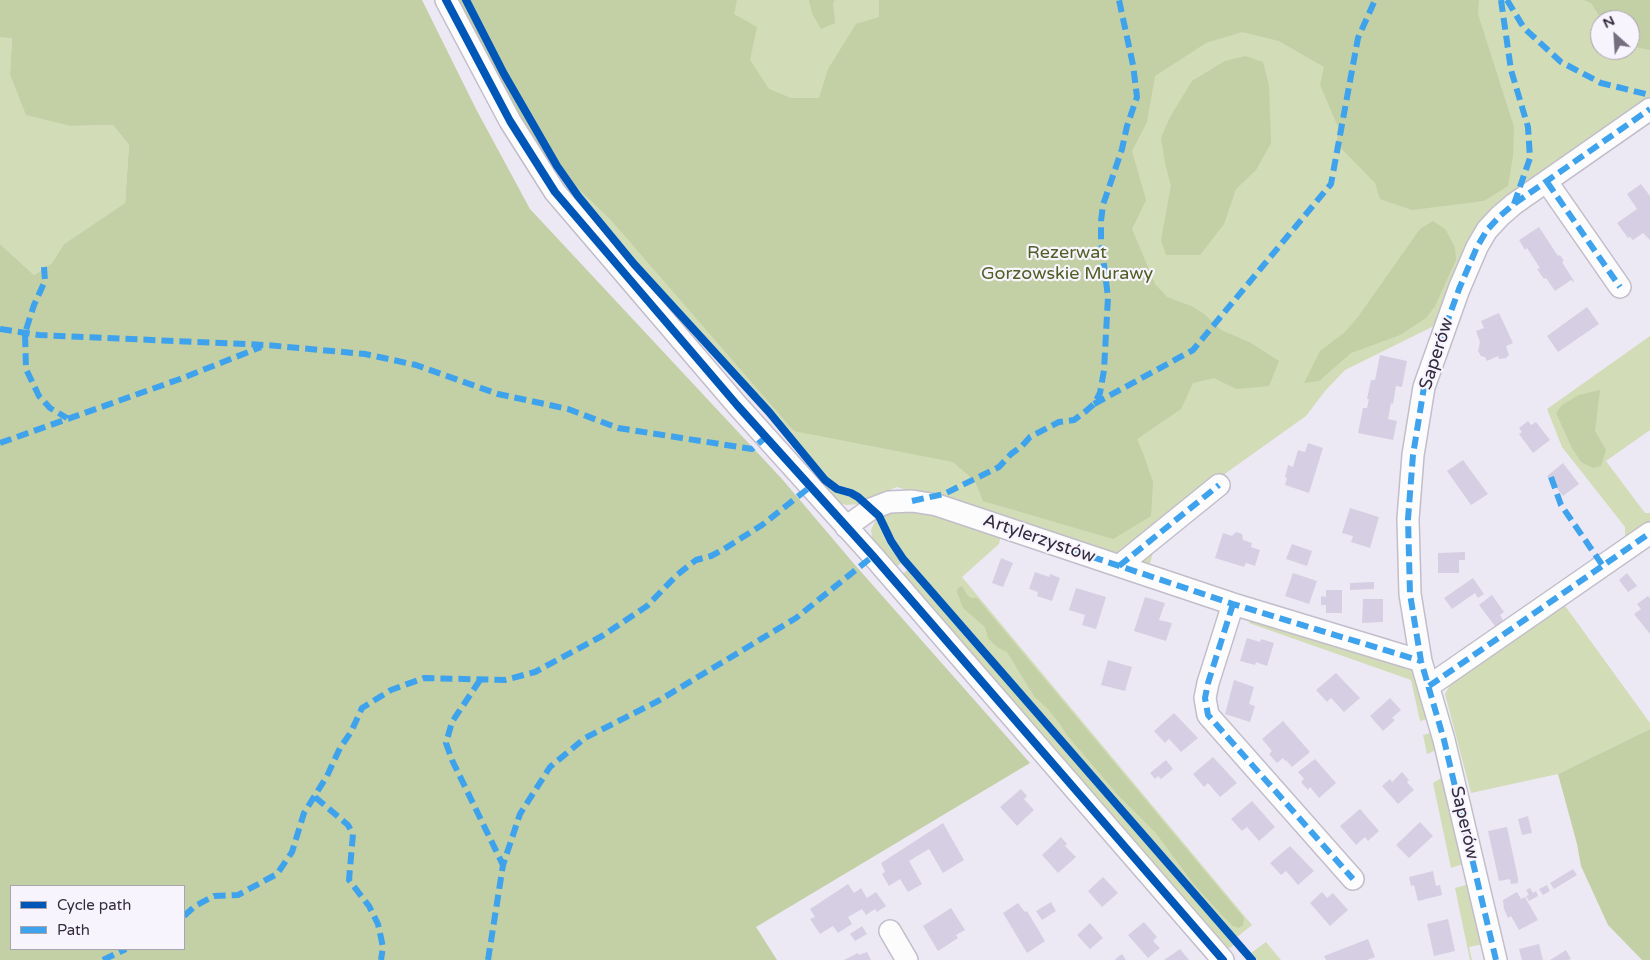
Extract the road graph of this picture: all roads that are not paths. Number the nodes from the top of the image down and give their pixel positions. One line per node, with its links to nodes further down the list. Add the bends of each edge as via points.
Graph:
1 (446, 0): 6 (street, via 510,121 555,192 698,360)
2 (1650, 109): 3 (street, Saperów)
3 (1547, 182): 4 (street); 10 (street, Saperów, via 1514,204 1487,230 1459,289 1424,387 1413,455 1408,536 1410,594)
4 (1620, 287)
5 (1219, 485): 8 (street)
6 (846, 526): 8 (street, Artylerzystów, via 876,506 912,501 963,513); 15 (street)
7 (1650, 533): 11 (street)
8 (1118, 566): 9 (street, Artylerzystów)
9 (1234, 604): 10 (street, Artylerzystów); 12 (street, via 1208,683 1205,698 1208,715)
10 (1421, 661): 11 (street, Saperów)
11 (1429, 686): 16 (street, Saperów)
12 (1353, 879)
13 (890, 931): 14 (street)
14 (907, 960)
15 (1223, 960)
16 (1496, 960)

